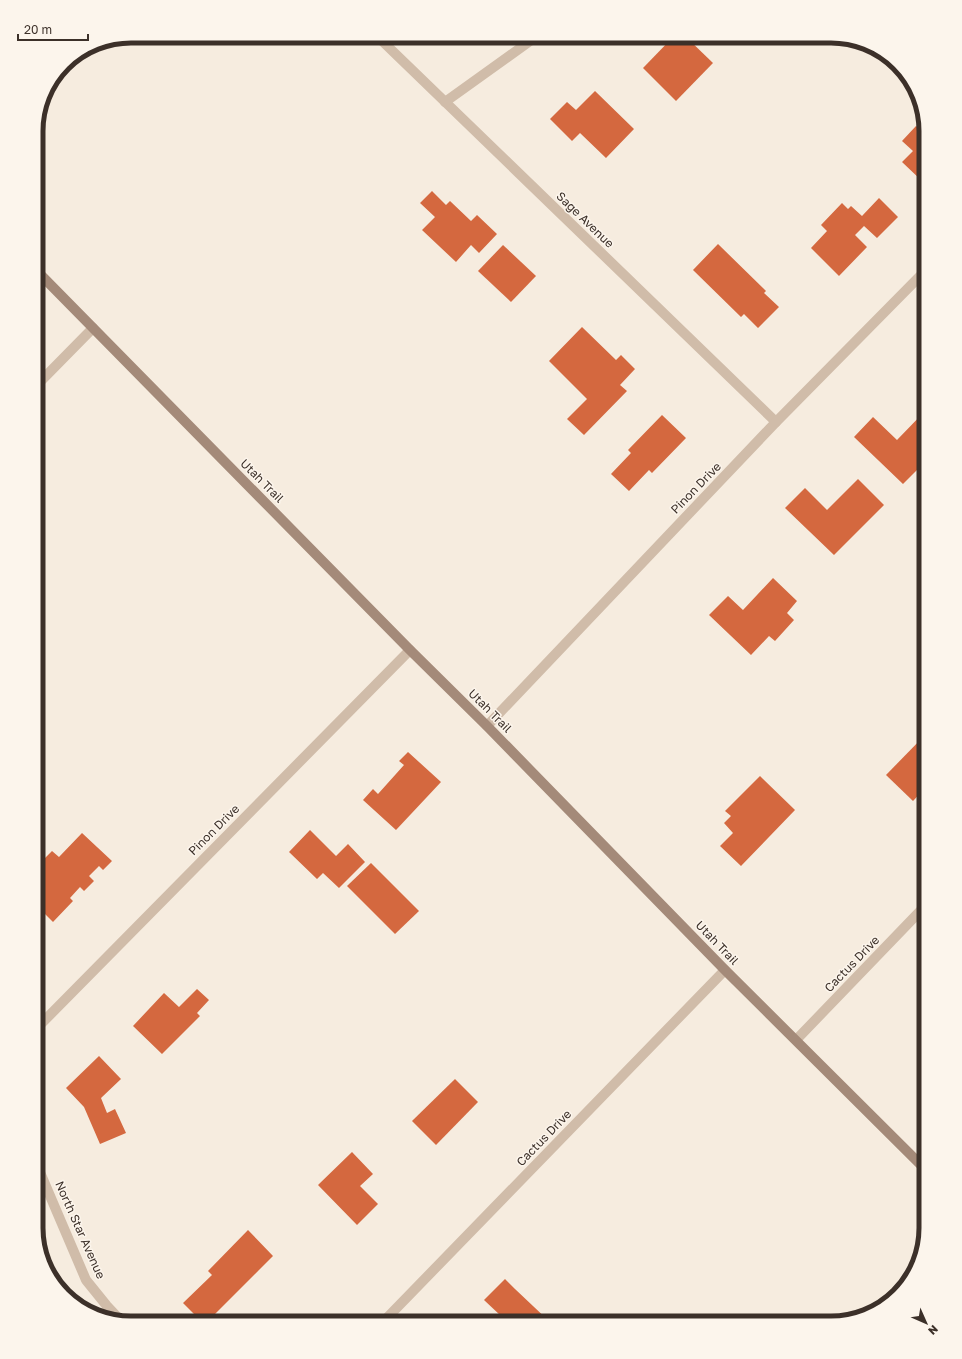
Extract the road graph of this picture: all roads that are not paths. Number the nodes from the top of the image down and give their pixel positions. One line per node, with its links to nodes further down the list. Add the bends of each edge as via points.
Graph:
1 (384, 43): 3 (street, Sage Avenue)
2 (527, 43): 3 (street)
3 (445, 102): 8 (street, Sage Avenue)
4 (43, 277): 6 (main road, Utah Trail)
5 (919, 277): 8 (street, Pinon Drive)
6 (93, 328): 7 (street); 9 (main road, Utah Trail)
7 (43, 379)
8 (776, 422): 10 (street, Pinon Drive)
9 (410, 650): 10 (main road, Utah Trail); 13 (street, Pinon Drive)
10 (487, 726): 12 (main road, Utah Trail)
11 (919, 912): 14 (street, Cactus Drive)
12 (725, 970): 14 (main road, Utah Trail); 18 (street, Cactus Drive)
13 (43, 1022)
14 (796, 1040): 15 (main road, Utah Trail)
15 (919, 1163)
16 (43, 1179): 17 (street, North Star Avenue, via 86,1280)
17 (115, 1314)
18 (389, 1316)

